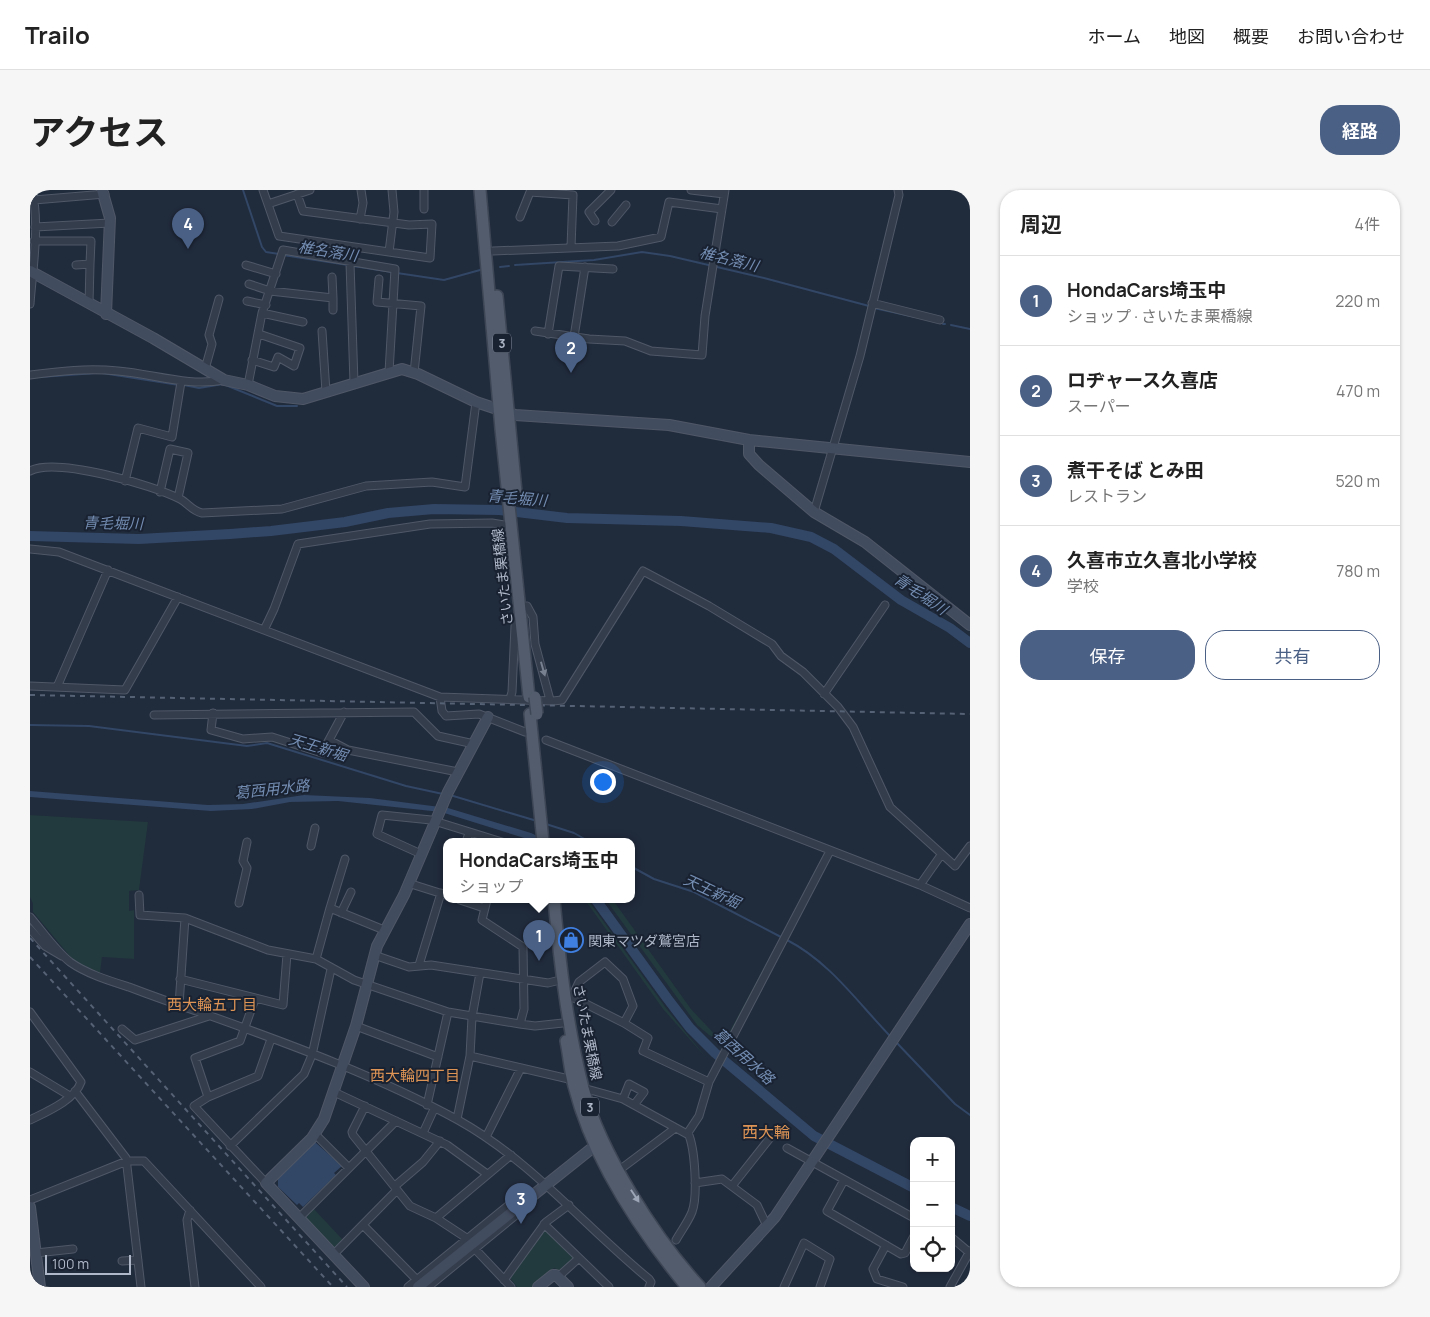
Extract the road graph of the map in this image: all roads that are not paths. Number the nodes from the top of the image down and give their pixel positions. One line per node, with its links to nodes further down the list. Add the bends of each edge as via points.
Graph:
1 (31, 190): 16 (street)
2 (263, 190): 17 (street)
3 (310, 190): 15 (street)
4 (361, 190): 22 (street)
5 (392, 190): 26 (street)
6 (424, 190): 19 (street)
7 (480, 190): 73 (main road, さいたま栗橋線 / 3)
8 (487, 190): 30 (main road, さいたま栗橋線 / 3)
9 (611, 190): 23 (street, via 589,212)
10 (691, 190): 14 (street)
11 (898, 190): 48 (street)
12 (530, 191): 21 (street); 29 (street, via 573,194)
13 (103, 192): 16 (street); 25 (street)
14 (724, 192): 20 (street)
15 (297, 194): 17 (street); 22 (street, via 304,211)
16 (34, 200): 27 (street)
17 (268, 204): 31 (street, via 279,236)
18 (626, 205): 24 (street)
19 (424, 209)
20 (722, 209): 29 (street, via 670,202 661,237 618,246); 61 (street, via 702,355 651,352 625,341)
21 (520, 217)
22 (360, 219): 26 (street)
23 (595, 221)
24 (612, 222)
25 (110, 223): 27 (street); 54 (street)
26 (394, 224): 31 (street); 31 (street, via 432,224 430,258)
27 (34, 227): 28 (street)
28 (34, 241): 33 (street, via 91,241); 38 (street)
29 (571, 247): 30 (street)
30 (493, 251): 73 (main road, さいたま栗橋線 / 3)
31 (389, 252)
32 (350, 263): 39 (street, via 283,250); 47 (street, via 395,269); 69 (street)
33 (90, 264): 34 (street); 50 (street)
34 (76, 265)
35 (246, 265): 39 (street)
36 (585, 267): 37 (street); 60 (street, via 559,266); 61 (street)
37 (613, 269)
38 (31, 271): 49 (street); 50 (street)
39 (276, 274): 43 (street)
40 (332, 277): 44 (street)
41 (379, 278): 47 (street, via 377,302)
42 (249, 284): 43 (street)
43 (270, 291): 44 (street); 51 (street)
44 (333, 298): 52 (street)
45 (218, 299): 63 (street)
46 (247, 301): 51 (street)
47 (393, 303): 64 (street); 65 (street, via 421,306)
48 (872, 303): 55 (street); 75 (street)
49 (30, 304)
50 (88, 304): 54 (street)
51 (266, 304): 53 (street)
52 (333, 310)
53 (262, 313): 56 (street); 59 (street)
54 (106, 314): 63 (street)
55 (940, 320)
56 (303, 322)
57 (322, 331): 71 (street)
58 (535, 331): 60 (street)
59 (259, 334): 62 (street); 62 (street, via 300,348 294,366 278,357 274,367)
60 (548, 334): 61 (street)
61 (574, 337)
62 (252, 360): 70 (street)
63 (205, 369): 67 (street)
64 (389, 372): 65 (street, via 402,369); 69 (street)
65 (414, 373): 72 (street)
66 (30, 375): 68 (street, via 71,369 118,371)
67 (224, 380): 68 (street); 70 (street)
68 (181, 382): 78 (street, via 172,437 138,428)
69 (354, 383): 71 (street)
70 (248, 385): 71 (street, via 275,396 304,399)
71 (326, 392)
72 (476, 402): 73 (street); 80 (street, via 465,487 432,482 387,484 353,489 282,509 208,513 197,512)
73 (504, 412): 74 (street, via 669,425); 82 (main road, さいたま栗橋線 / 3, via 513,497)
74 (749, 440): 75 (street); 81 (street, via 749,454 754,461)
75 (833, 448): 76 (street); 81 (street)
76 (970, 462)
77 (30, 471): 78 (street, via 44,467 77,469)
78 (125, 481): 79 (street)
79 (160, 492): 80 (street); 80 (street, via 170,449 188,453)
80 (178, 498)
81 (814, 512): 88 (street, via 865,542)
82 (512, 524): 87 (main road, さいたま栗橋線 / 3); 89 (street, via 430,524 298,544)
83 (30, 549): 84 (street, via 59,552)
84 (108, 570): 85 (street); 91 (street)
85 (178, 597): 89 (street); 91 (street, via 125,690)
86 (885, 605): 92 (street)
87 (524, 610): 94 (street, via 515,626); 95 (street, one-way to 95, via 533,617); 106 (main road, さいたま栗橋線 / 3)
88 (969, 622)
89 (264, 630): 93 (street)
90 (30, 686): 91 (street)
91 (57, 687)
92 (824, 694): 95 (street, via 772,644 643,571 562,700); 118 (street, via 853,727 890,807)
93 (440, 696): 94 (street); 99 (street, via 446,716 466,713)
94 (510, 699): 95 (street)
95 (550, 700)
96 (344, 712): 97 (street); 101 (street); 103 (street, via 414,712 438,736)
97 (213, 714): 98 (street); 101 (street, via 211,730 243,739 272,738 322,753)
98 (154, 715)
99 (488, 717): 100 (street); 103 (street)
100 (525, 732)
101 (329, 740): 104 (street, via 348,750)
102 (546, 740): 116 (street)
103 (474, 744): 104 (street)
104 (458, 772): 105 (street)
105 (442, 806): 108 (street); 117 (street); 117 (street, via 381,816 377,834)
106 (544, 818): 111 (main road, さいたま栗橋線 / 3); 112 (main road, さいたま栗橋線 / 3)
107 (315, 828): 114 (street)
108 (469, 833): 109 (street); 110 (street)
109 (467, 838)
110 (487, 838)
111 (543, 838)
112 (548, 838)
113 (247, 842): 126 (street)
114 (312, 846)
115 (970, 846): 118 (street, via 955,866)
116 (830, 851): 121 (street); 171 (street)
117 (421, 854): 120 (street)
118 (941, 855): 121 (street)
119 (345, 859): 131 (street)
120 (408, 882): 123 (street); 139 (street)
121 (920, 885): 133 (street)
122 (351, 892): 134 (street)
123 (443, 894)
124 (138, 896): 136 (street, via 140,915)
125 (443, 897): 143 (street)
126 (239, 903)
127 (469, 903): 132 (street)
128 (486, 903): 132 (street)
129 (548, 903): 148 (main road, さいたま栗橋線 / 3)
130 (554, 903): 150 (main road, さいたま栗橋線 / 3)
131 (330, 908): 134 (street); 142 (street)
132 (484, 908): 146 (street, via 482,920 523,947)
133 (970, 908)
134 (341, 913): 139 (street)
135 (30, 917): 138 (street)
136 (184, 918): 140 (street); 147 (street)
137 (970, 924): 197 (street)
138 (32, 926): 152 (street, via 64,957 96,975)
139 (384, 930): 141 (street)
140 (286, 954): 142 (street); 151 (street, via 283,1005)
141 (374, 955): 143 (street, via 409,967); 149 (street)
142 (316, 959): 144 (street)
143 (419, 965): 145 (street, via 431,964)
144 (331, 969): 149 (street); 164 (street)
145 (480, 973): 146 (street); 156 (street)
146 (522, 979): 148 (street); 159 (street, via 524,1009)
147 (180, 980): 151 (street); 152 (street)
148 (556, 981): 157 (main road, さいたま栗橋線 / 3)
149 (367, 985): 154 (street); 160 (street)
150 (568, 997): 158 (street); 158 (street, via 579,982 605,962 622,978 633,1006); 172 (main road, さいたま栗橋線 / 3)
151 (255, 999): 162 (street)
152 (179, 1005): 155 (street)
153 (30, 1012): 174 (street, via 80,1078 81,1084)
154 (448, 1012): 156 (street); 166 (street)
155 (209, 1016): 161 (street, via 135,1040); 162 (street)
156 (472, 1018): 159 (street); 165 (street)
157 (563, 1023): 159 (street); 170 (main road, さいたま栗橋線 / 3)
158 (624, 1023): 171 (street, via 648,1038 643,1051)
159 (520, 1024)
160 (356, 1026): 166 (street); 167 (street)
161 (122, 1029)
162 (245, 1030): 163 (street); 175 (street, via 238,1043 194,1058)
163 (271, 1039): 164 (street); 175 (street, via 258,1076)
164 (312, 1055): 167 (street); 192 (street, via 304,1074)
165 (470, 1056): 168 (street); 181 (street)
166 (438, 1057): 177 (street)
167 (342, 1067): 173 (street); 177 (street)
168 (521, 1068): 170 (street); 188 (street)
169 (30, 1072): 174 (street)
170 (573, 1080): 191 (main road, さいたま栗橋線 / 3)
171 (709, 1082): 186 (street, via 699,1116)
172 (583, 1088): 176 (street); 191 (main road, さいたま栗橋線 / 3)
173 (334, 1092): 179 (street); 187 (street)
174 (72, 1094): 182 (street); 196 (street, via 125,1155)
175 (208, 1098): 192 (street, via 194,1106)
176 (623, 1100): 178 (street); 178 (street, via 629,1084 644,1092)
177 (427, 1105): 180 (street)
178 (634, 1105): 184 (street)
179 (365, 1106): 183 (street); 194 (street, via 352,1132)
180 (434, 1109): 181 (street); 185 (street)
181 (457, 1119): 188 (street)
182 (30, 1120)
183 (396, 1121): 185 (street); 194 (street)
184 (674, 1129): 186 (street); 199 (street)
185 (423, 1133): 190 (street)
186 (688, 1133): 204 (street)
187 (315, 1134): 198 (street); 202 (street)
188 (486, 1137): 195 (street)
189 (770, 1138): 205 (street)
190 (440, 1141): 200 (street); 206 (street, via 424,1162)
191 (599, 1144): 199 (main road, さいたま栗橋線 / 3); 203 (street); 247 (main road, さいたま栗橋線 / 3, via 611,1177 639,1222)
192 (230, 1146): 202 (street)
193 (787, 1148): 197 (street)
194 (368, 1150): 198 (street); 206 (street)
195 (511, 1155): 200 (street); 203 (street)
196 (126, 1161): 207 (street); 211 (street, via 141,1160 148,1164); 229 (street)
197 (812, 1163): 201 (street); 217 (street)
198 (349, 1168): 213 (street)
199 (618, 1170): 248 (main road, さいたま栗橋線 / 3, one-way to 248, via 661,1238)
200 (488, 1174): 214 (street)
201 (844, 1180): 212 (street); 222 (street, via 827,1211)
202 (266, 1183): 213 (street)
203 (546, 1183): 208 (street); 209 (street)
204 (695, 1184): 205 (street, via 722,1179); 219 (street, via 692,1211)
205 (732, 1186): 217 (street, via 757,1205)
206 (396, 1188): 214 (street, via 412,1208); 216 (street)
207 (30, 1200)
208 (525, 1200): 218 (street, via 520,1198 510,1204); 224 (street, via 516,1216); 233 (street)
209 (569, 1205): 215 (street); 246 (street, via 621,1257 649,1279)
210 (30, 1207): 226 (street)
211 (190, 1210): 237 (street, via 186,1220); 238 (street)
212 (910, 1216)
213 (299, 1218): 227 (street)
214 (436, 1218): 218 (street)
215 (544, 1224): 228 (street); 232 (street)
216 (363, 1225): 227 (street); 233 (street)
217 (767, 1226): 249 (street)
218 (468, 1239): 233 (street)
219 (676, 1240)
220 (955, 1240): 225 (street)
221 (910, 1243): 222 (street, via 904,1254)
222 (886, 1246): 234 (street, via 873,1269 877,1279)
223 (73, 1249): 226 (street)
224 (475, 1249): 232 (street); 241 (street)
225 (970, 1252): 253 (street)
226 (36, 1253): 235 (street)
227 (333, 1255): 239 (street)
228 (579, 1258): 231 (street); 245 (street)
229 (138, 1260): 230 (street); 236 (street)
230 (122, 1261)
231 (558, 1277): 243 (street, via 553,1275); 244 (street)
232 (504, 1280): 242 (street)
233 (417, 1283): 240 (street)
234 (888, 1285): 252 (street)
235 (40, 1287)
236 (141, 1287)
237 (195, 1287)
238 (261, 1287)
239 (364, 1287)
240 (408, 1287)
241 (428, 1287)
242 (511, 1287)
243 (538, 1287)
244 (568, 1287)
245 (609, 1287)
246 (649, 1287)
247 (687, 1287)
248 (700, 1287)
249 (711, 1287)
250 (784, 1287): 251 (street, via 804,1243 830,1260)
251 (820, 1287)
252 (903, 1287)
253 (950, 1287)

